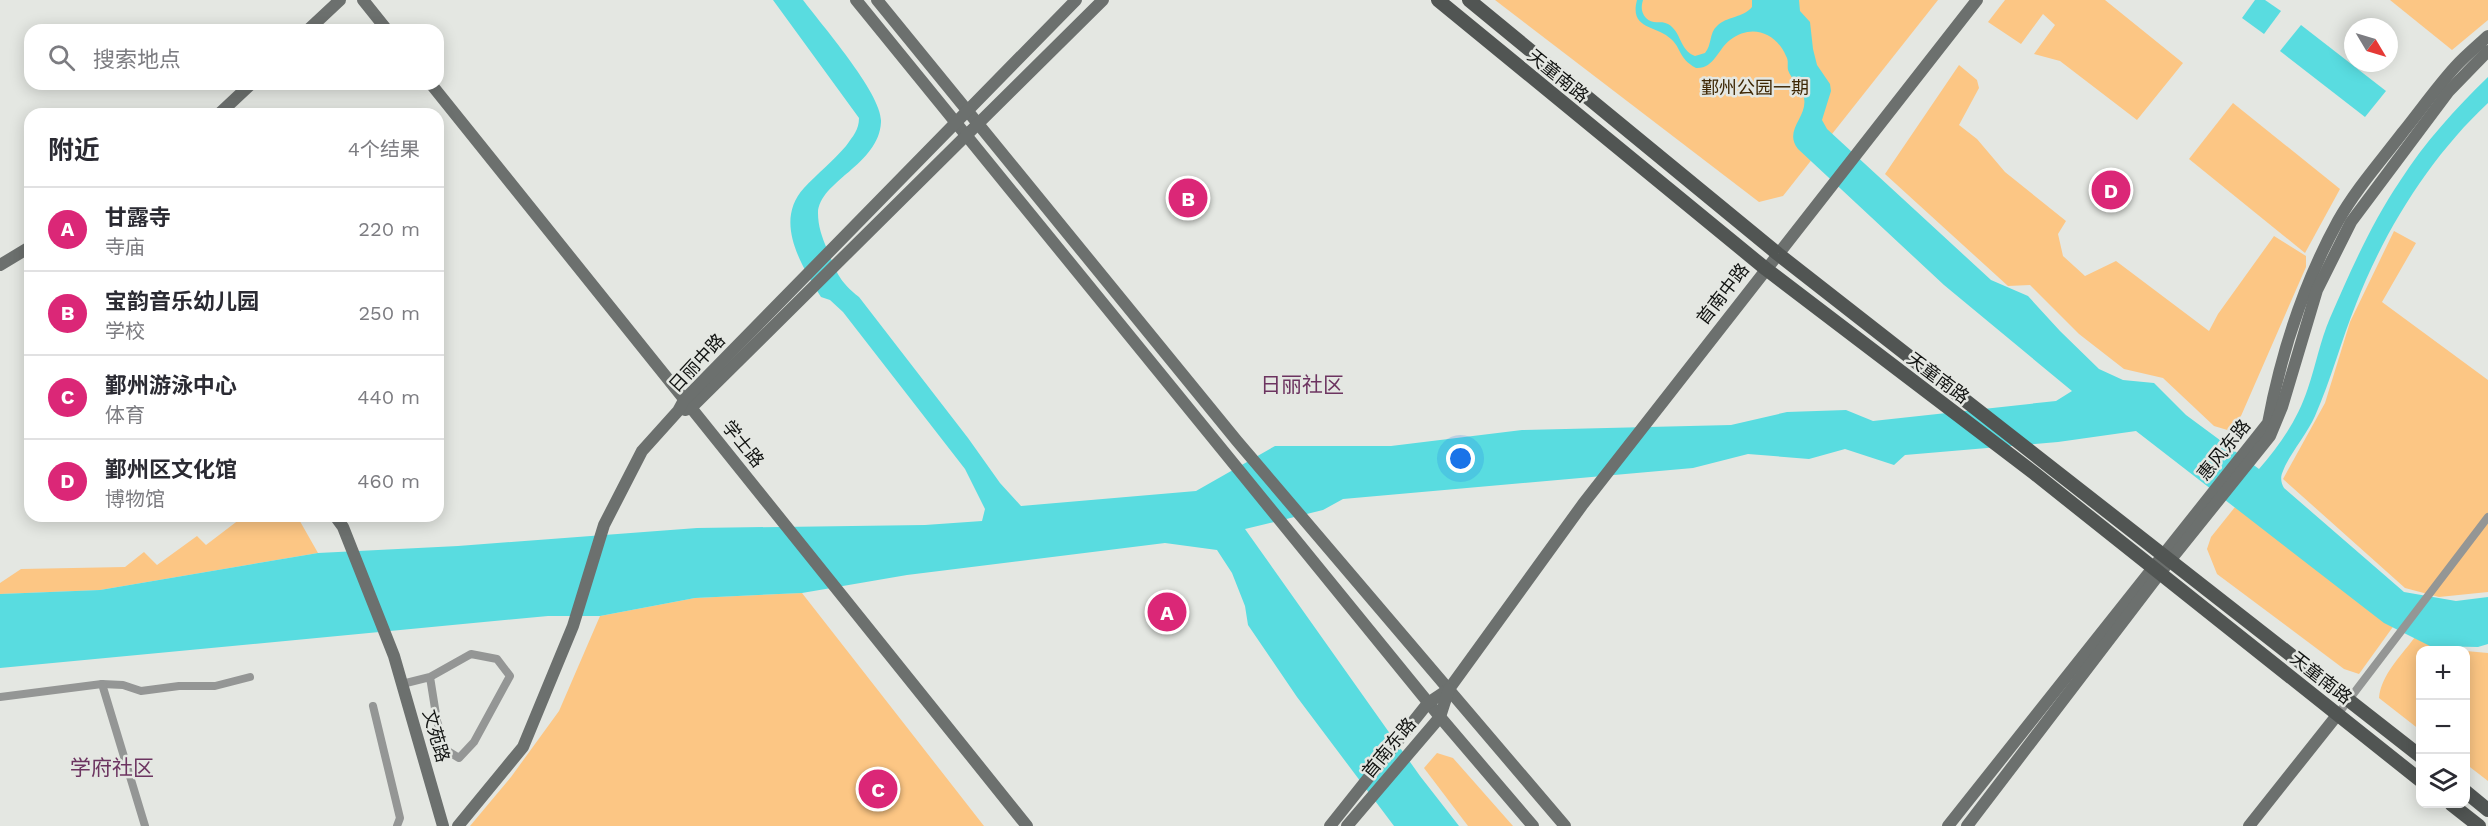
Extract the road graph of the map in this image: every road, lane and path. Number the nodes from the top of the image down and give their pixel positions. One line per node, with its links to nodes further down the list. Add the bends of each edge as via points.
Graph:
1 (340, 0): 10 (main road)
2 (363, 0): 11 (main road)
3 (856, 0): 18 (main road)
4 (877, 0): 17 (main road)
5 (1076, 0): 17 (main road, 日丽中路)
6 (1103, 0): 19 (main road, 日丽中路)
7 (1438, 0): 25 (main road, 天童南路)
8 (1469, 0): 23 (main road, 天童南路)
9 (1977, 0): 23 (main road, 首南中路)
10 (314, 24)
11 (382, 24)
12 (2488, 36): 27 (main road, 惠风东路, via 2440,85 2339,219 2301,303 2268,423)
13 (2488, 51): 27 (main road, 惠风东路, via 2449,91 2351,222 2317,290 2270,436)
14 (245, 90): 16 (main road)
15 (436, 90): 26 (main road, 学士路)
16 (225, 108)
17 (968, 111): 18 (main road, 日丽中路); 19 (main road)
18 (956, 123): 20 (main road); 21 (main road, 日丽中路)
19 (979, 125): 20 (main road, 日丽中路); 36 (main road, via 1236,441)
20 (967, 136): 21 (main road, 日丽中路); 39 (main road)
21 (846, 244): 26 (main road, 日丽中路)
22 (24, 251): 24 (main road)
23 (1778, 254): 25 (main road, 首南中路); 30 (main road, 天童南路)
24 (0, 265)
25 (1766, 269): 31 (main road, 天童南路); 36 (main road, 首南中路, via 1583,504)
26 (684, 407): 48 (main road, 学士路, via 779,517); 52 (main road, 日丽中路, via 642,451 604,525 573,626 522,747)
27 (2250, 455): 30 (main road, 惠风东路)
28 (2488, 517): 38 (street)
29 (339, 522): 35 (main road, 文苑路)
30 (2167, 557): 31 (main road, 惠风东路); 38 (main road, 天童南路)
31 (2156, 570): 41 (main road, 天童南路); 57 (main road, 惠风东路); 58 (main road, 惠风东路)
32 (250, 677): 34 (street, via 215,686 141,691 123,684)
33 (429, 677): 33 (street, via 471,654 497,659 510,676 474,742 459,758 446,750); 35 (street)
34 (102, 684): 37 (street); 49 (street)
35 (402, 684): 51 (main road, 文苑路)
36 (1449, 689): 39 (main road); 42 (main road, 首南东路); 56 (main road)
37 (0, 697)
38 (2350, 699): 41 (street); 43 (main road, 天童南路)
39 (1428, 703): 42 (main road); 53 (main road)
40 (373, 706): 50 (street, via 400,818)
41 (2338, 714): 44 (main road, 天童南路); 59 (main road)
42 (1440, 717): 54 (main road, 首南东路); 55 (main road)
43 (2419, 754)
44 (2416, 776)
45 (2470, 795): 47 (main road)
46 (2456, 808): 60 (main road)
47 (2488, 810)
48 (1022, 824)
49 (145, 826)
50 (398, 826)
51 (443, 826)
52 (458, 826)
53 (1330, 826)
54 (1347, 826)
55 (1533, 826)
56 (1565, 826)
57 (1948, 826)
58 (1967, 826)
59 (2249, 826)
60 (2479, 826)

